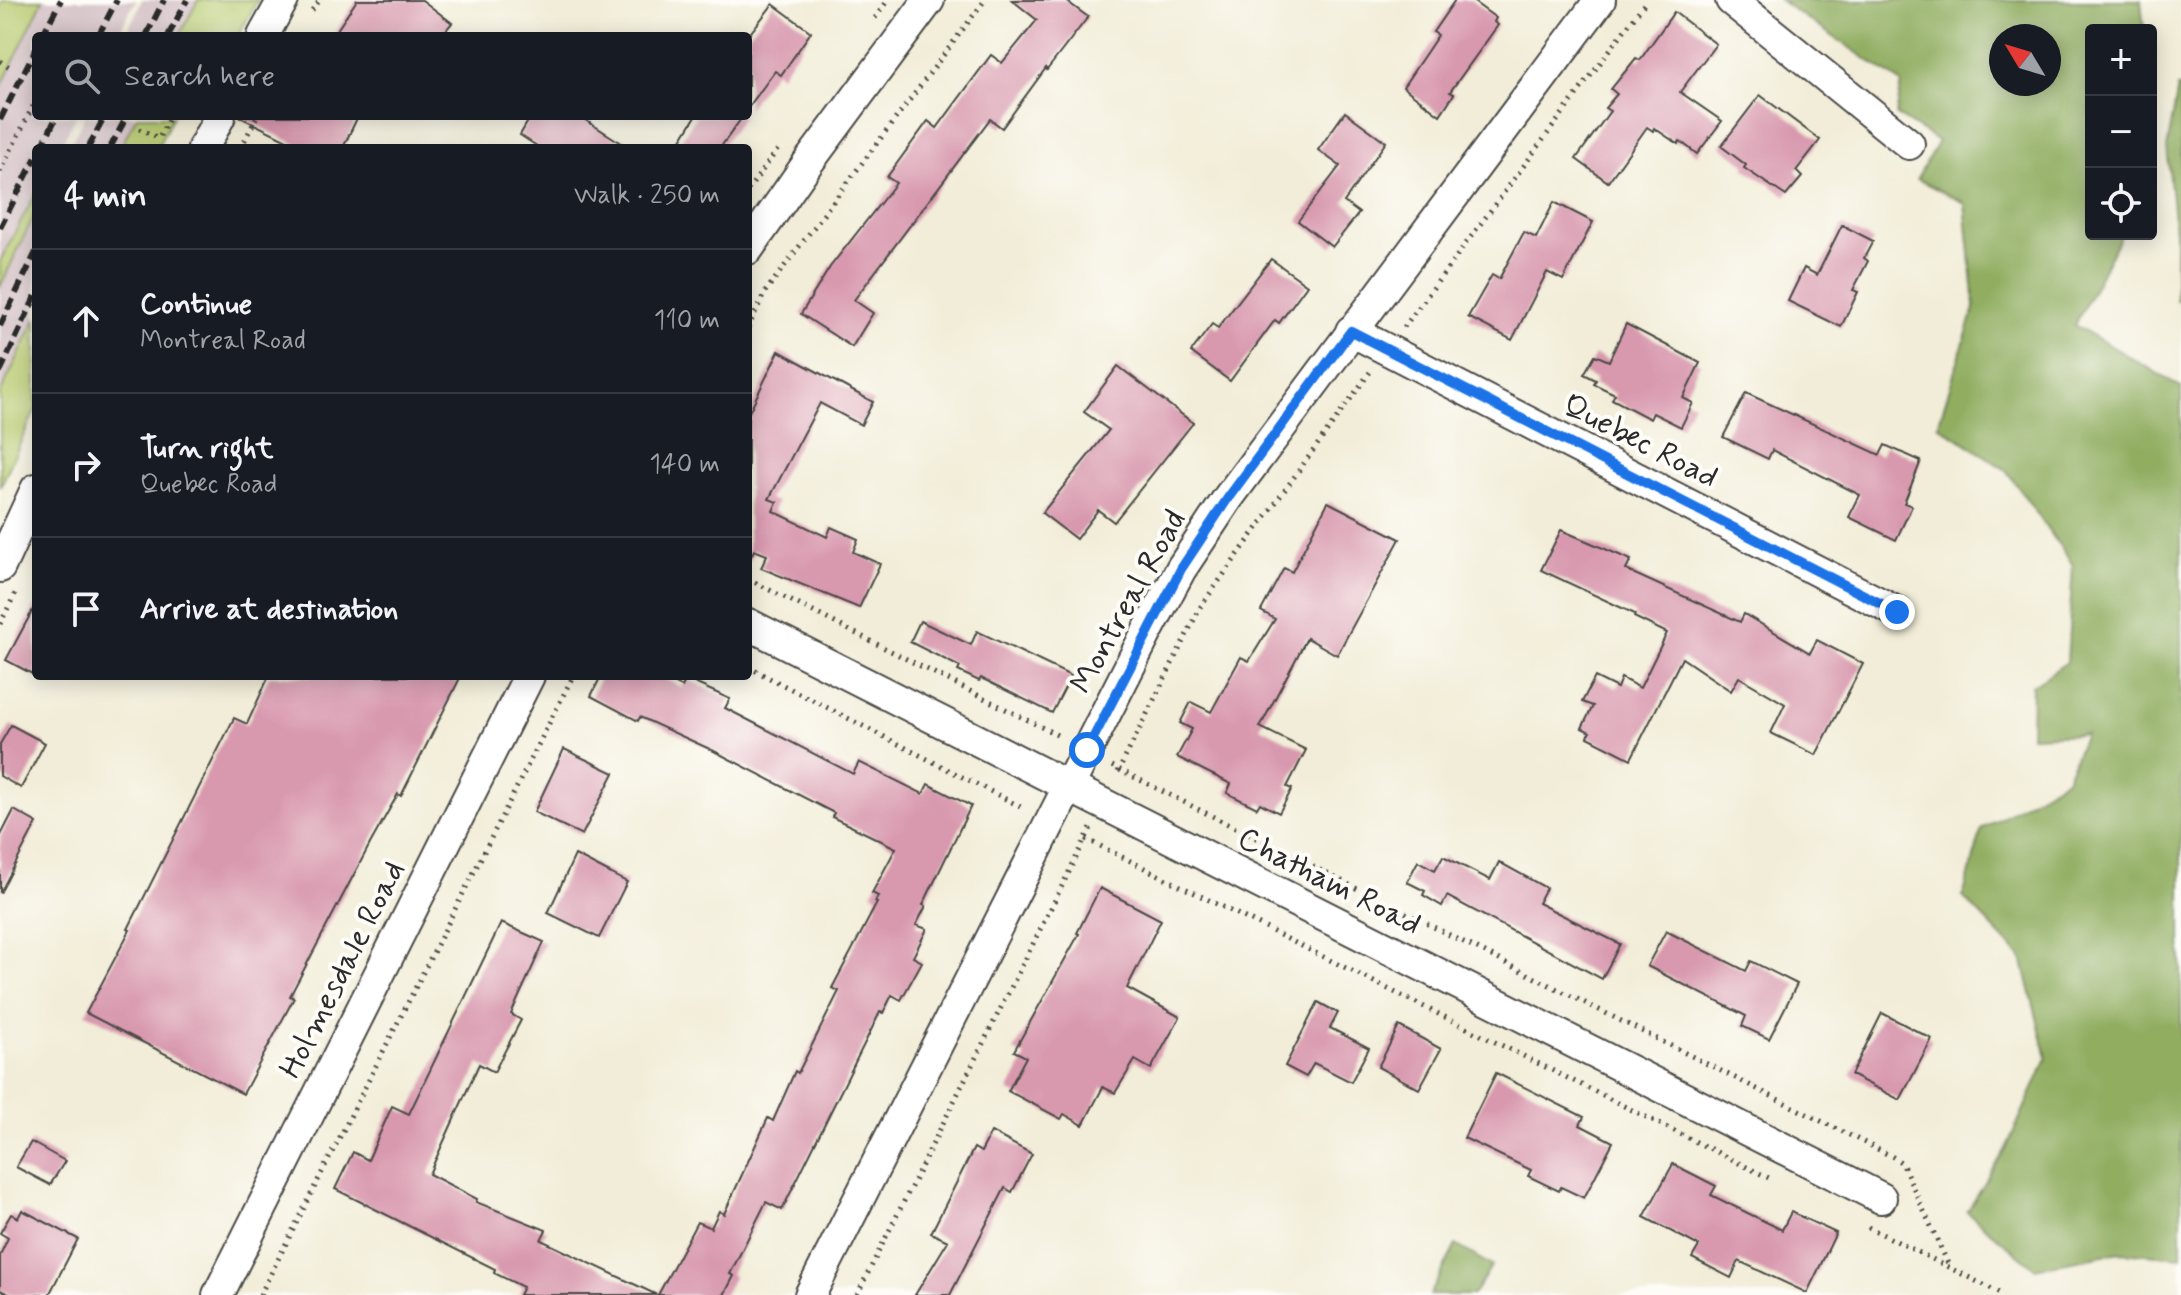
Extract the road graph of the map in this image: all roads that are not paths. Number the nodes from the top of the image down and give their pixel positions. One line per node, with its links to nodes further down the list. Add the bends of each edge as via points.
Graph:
1 (283, 0): 5 (street)
2 (929, 0): 9 (street)
3 (1600, 0): 10 (street, Montreal Road)
4 (1731, 0): 8 (street)
5 (265, 32)
6 (218, 120): 7 (street)
7 (205, 144)
8 (1909, 144)
9 (752, 243)
10 (1351, 331): 13 (street, Quebec Road); 16 (street, Montreal Road, via 1181,569)
11 (32, 498): 12 (street)
12 (0, 567)
13 (1897, 612)
14 (752, 626): 16 (street, Chatham Road)
15 (527, 680): 18 (street, Holmesdale Road)
16 (1068, 787): 17 (street, Chatham Road); 19 (street, Montreal Road)
17 (1881, 1198)
18 (218, 1295)
19 (810, 1295)

